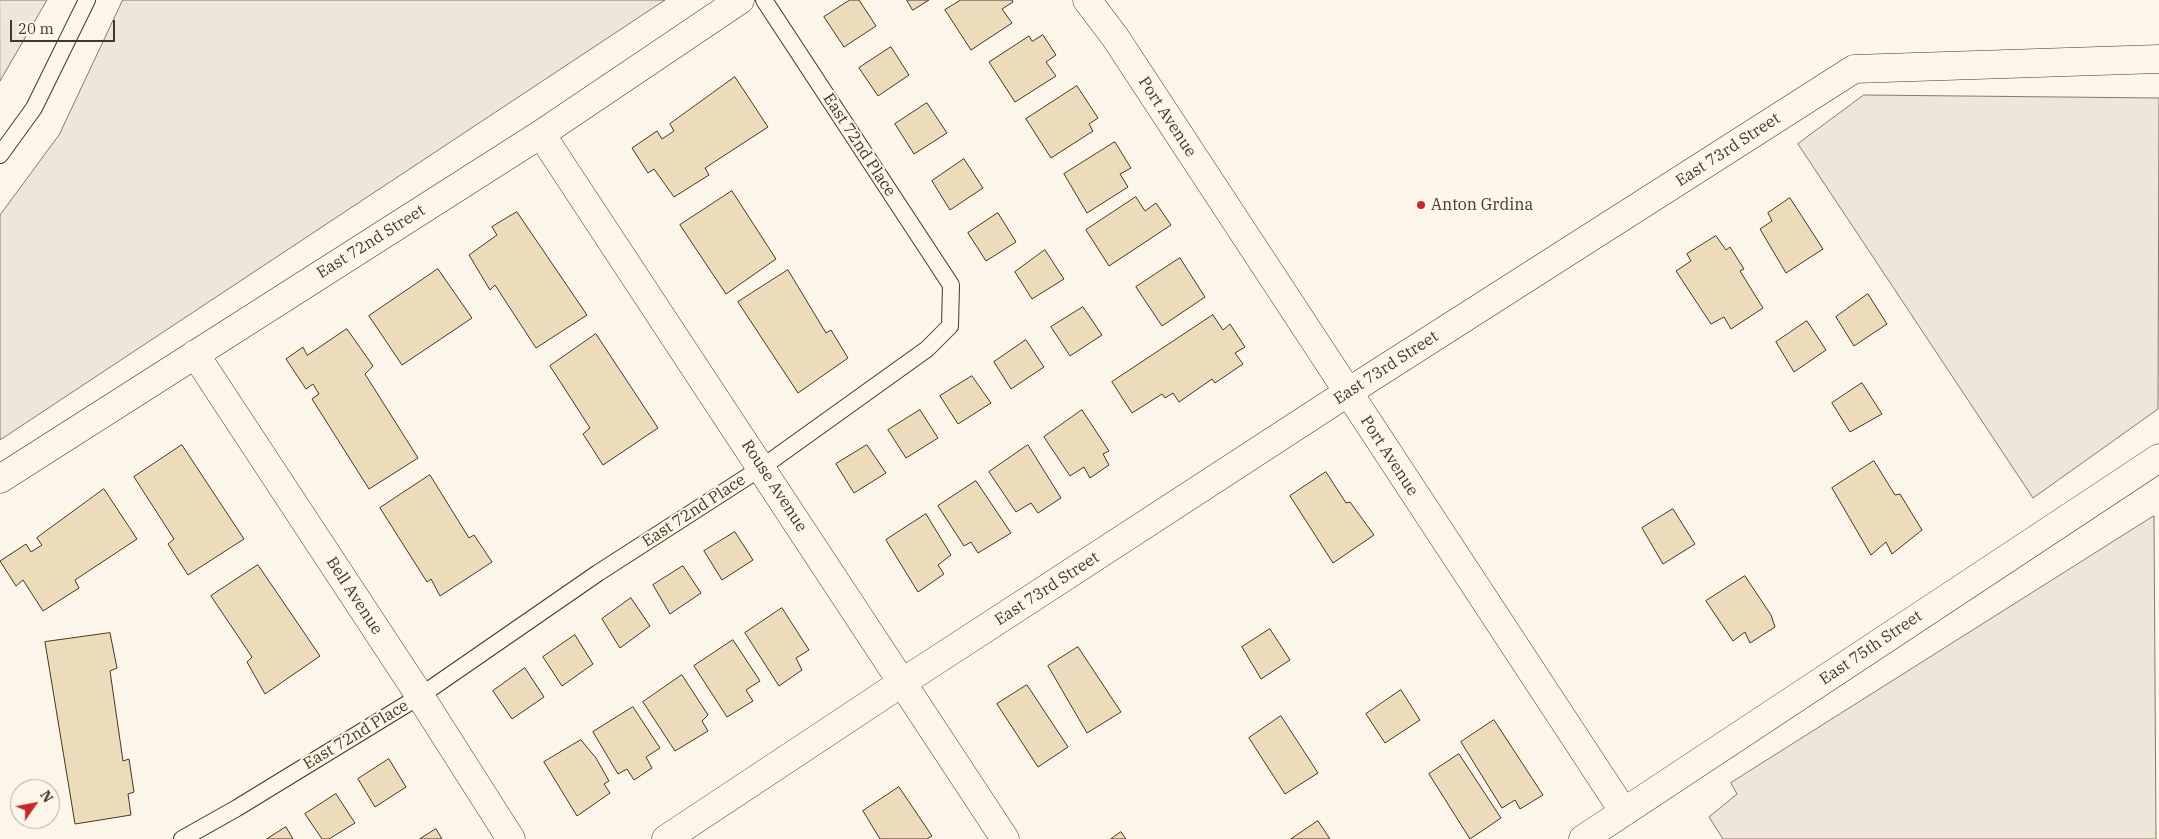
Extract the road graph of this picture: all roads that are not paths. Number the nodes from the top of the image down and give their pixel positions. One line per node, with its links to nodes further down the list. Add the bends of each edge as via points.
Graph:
1 (87, 0): 7 (lane, via 34,108)
2 (740, 0): 6 (street, East 72nd Street)
3 (764, 0): 11 (lane, East 72nd Place, via 951,285 950,326 927,349)
4 (1087, 0): 9 (street, Port Avenue)
5 (2159, 59): 9 (street, East 73rd Street, via 1854,69)
6 (542, 134): 8 (street, East 72nd Street); 11 (street, Rouse Avenue)
7 (0, 155)
8 (194, 354): 12 (street, East 72nd Street); 14 (street, Bell Avenue)
9 (1347, 393): 13 (street, East 73rd Street); 15 (street, Port Avenue)
10 (2159, 458): 15 (street, East 75th Street)
11 (761, 468): 13 (street, Rouse Avenue); 14 (lane, East 72nd Place, via 598,572)
12 (0, 479)
13 (903, 682): 18 (street, East 73rd Street); 19 (street, Rouse Avenue)
14 (420, 696): 16 (lane, East 72nd Place); 17 (street, Bell Avenue)
15 (1624, 812): 20 (street, East 75th Street)
16 (182, 839)
17 (511, 839)
18 (666, 839)
19 (1004, 839)
20 (1583, 839)

